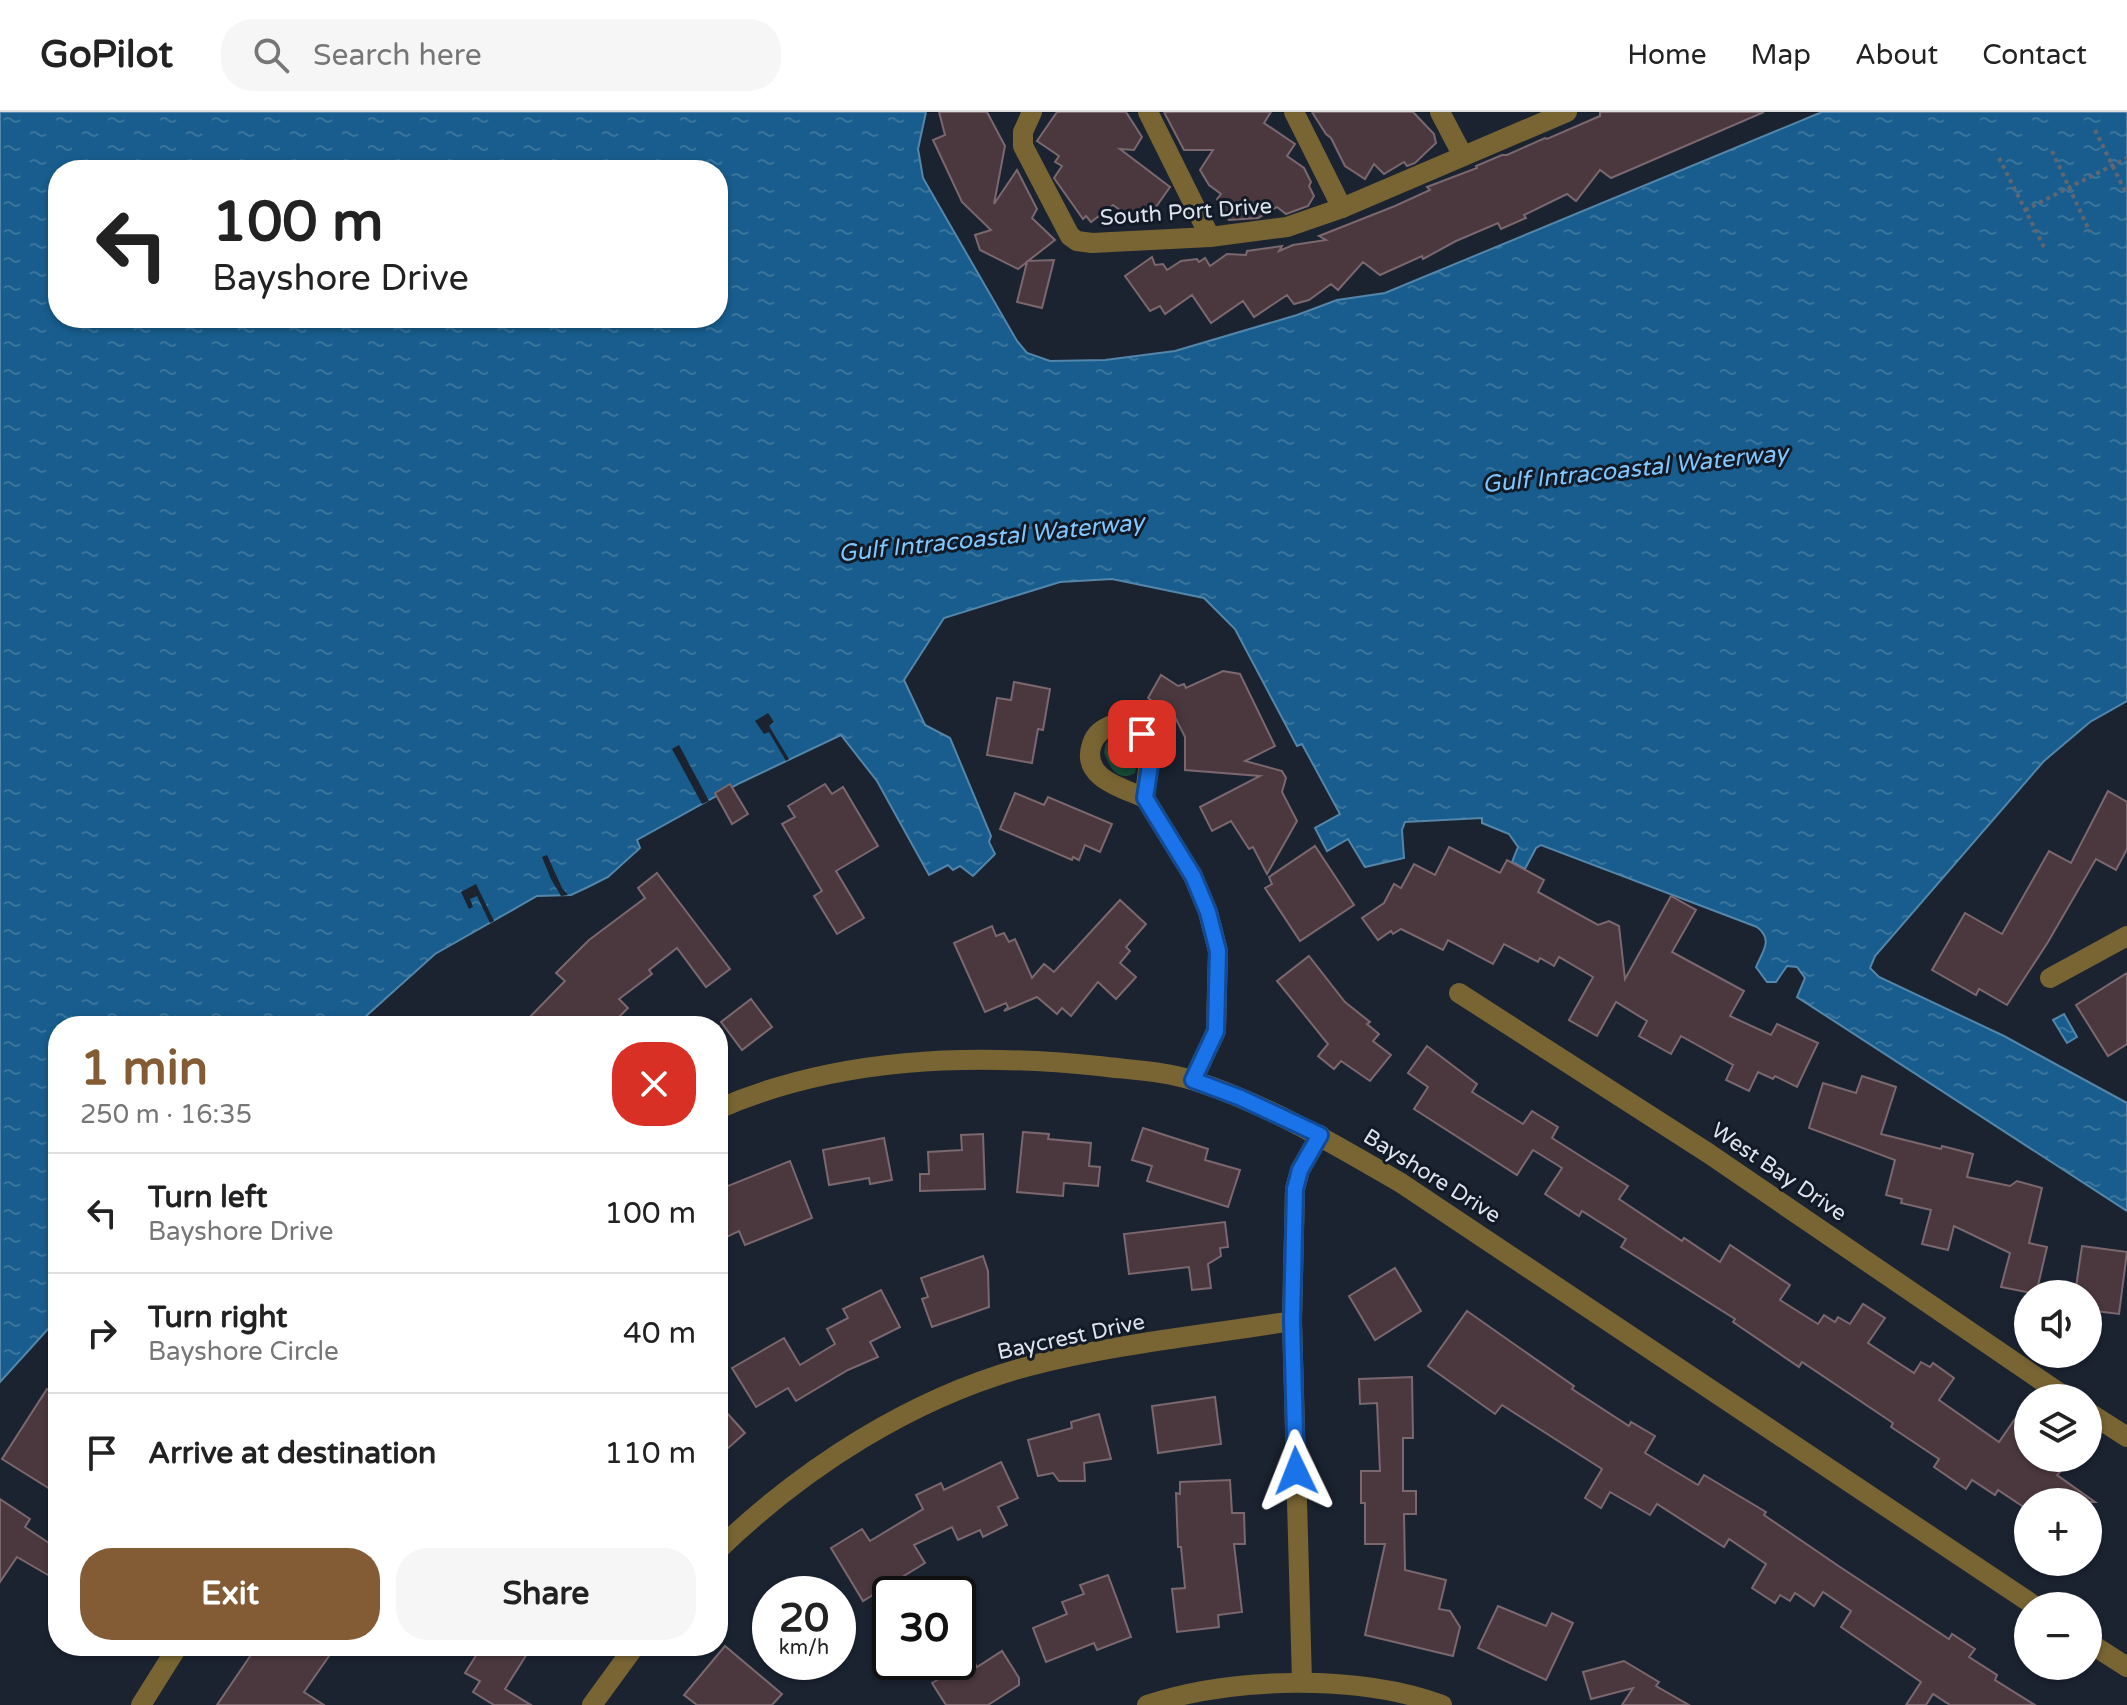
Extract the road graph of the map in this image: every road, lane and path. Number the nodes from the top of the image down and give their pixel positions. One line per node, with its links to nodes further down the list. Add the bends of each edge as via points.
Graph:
1 (1032, 112): 17 (street, South Port Drive, via 1023,132 1025,152 1077,241)
2 (1148, 112): 17 (street)
3 (1294, 112): 14 (street)
4 (1440, 112): 8 (street)
5 (1567, 112): 8 (street, South Port Drive)
6 (2095, 130): 11 (path)
7 (2052, 151): 12 (path)
8 (1463, 156): 14 (street, South Port Drive)
9 (1999, 158): 15 (path)
10 (2127, 158): 11 (path)
11 (2112, 165): 12 (path); 13 (path)
12 (2068, 188): 15 (path); 16 (path)
13 (2127, 195)
14 (1342, 208): 17 (street, South Port Drive, via 1287,227)
15 (2025, 210): 18 (path)
16 (2090, 232)
17 (1210, 237)
18 (2044, 247)
19 (1145, 798): 23 (street, via 1193,876 1218,951 1216,1031)
20 (2127, 936): 21 (street)
21 (2050, 978)
22 (1459, 993): 27 (street, West Bay Drive, via 1708,1153)
23 (1193, 1080): 24 (street, Bayshore Drive, via 1065,1063 920,1061 812,1077); 25 (street, Bayshore Drive)
24 (728, 1105)
25 (1320, 1135): 26 (street, via 1295,1189); 31 (street, Bayshore Drive, via 1485,1237)
26 (1292, 1321): 30 (street, Baycrest Drive, via 1075,1356 984,1381 860,1440); 36 (street)
27 (2046, 1384)
28 (2102, 1421): 29 (street)
29 (2127, 1437)
30 (728, 1541)
31 (2014, 1592)
32 (2102, 1651): 35 (street)
33 (172, 1656): 37 (street)
34 (628, 1656): 38 (street)
35 (2127, 1667)
36 (1302, 1681): 39 (street); 40 (street, via 1367,1688)
37 (141, 1705)
38 (592, 1705)
39 (1147, 1705)
40 (1442, 1705)

